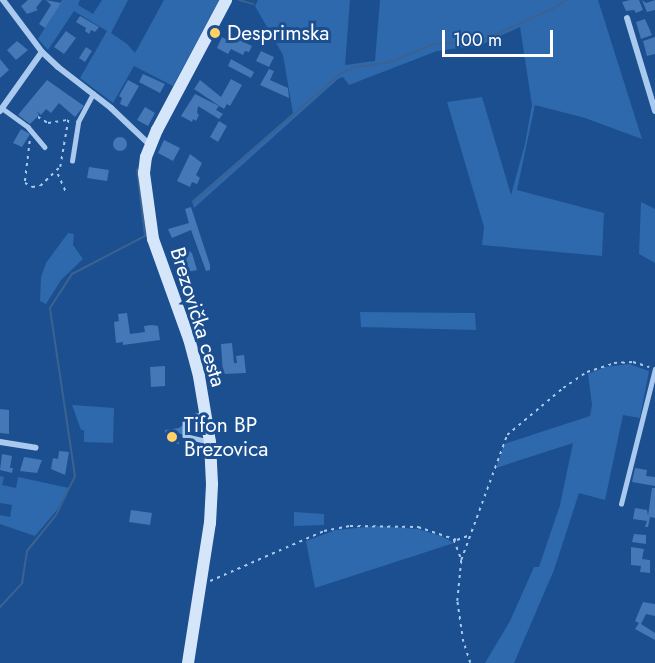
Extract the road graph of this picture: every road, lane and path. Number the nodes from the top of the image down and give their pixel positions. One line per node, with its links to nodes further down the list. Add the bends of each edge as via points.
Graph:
1 (3, 0): 4 (street)
2 (226, 0): 10 (main road, Brezovička cesta)
3 (627, 18): 7 (street)
4 (42, 52): 5 (street); 6 (street)
5 (93, 94): 10 (street); 12 (lane, via 78,122)
6 (1, 110): 9 (lane)
7 (655, 111)
8 (38, 117): 13 (path, via 48,123 69,120)
9 (35, 135): 11 (lane); 13 (path, via 29,142 25,183 40,186)
10 (150, 145): 16 (main road, Brezovička cesta, via 144,173 150,226 189,339)
11 (45, 147)
12 (72, 161)
13 (57, 172): 14 (path)
14 (66, 192)
15 (654, 368): 20 (lane); 21 (path, via 624,362 597,368 563,388 512,430 503,443)
16 (207, 414): 18 (main road, Brezovička cesta); 18 (lane, via 185,418 185,436)
17 (0, 442): 19 (street)
18 (210, 442): 24 (main road, Brezovička cesta, via 212,506)
19 (36, 448)
20 (621, 504)
21 (471, 534): 22 (path); 23 (path)
22 (453, 539): 23 (path); 24 (path, via 418,527 350,526 324,531 211,581)
23 (461, 560): 26 (path, via 458,601)
24 (200, 582): 25 (main road, Brezovička cesta)
25 (189, 663)
26 (470, 663)

